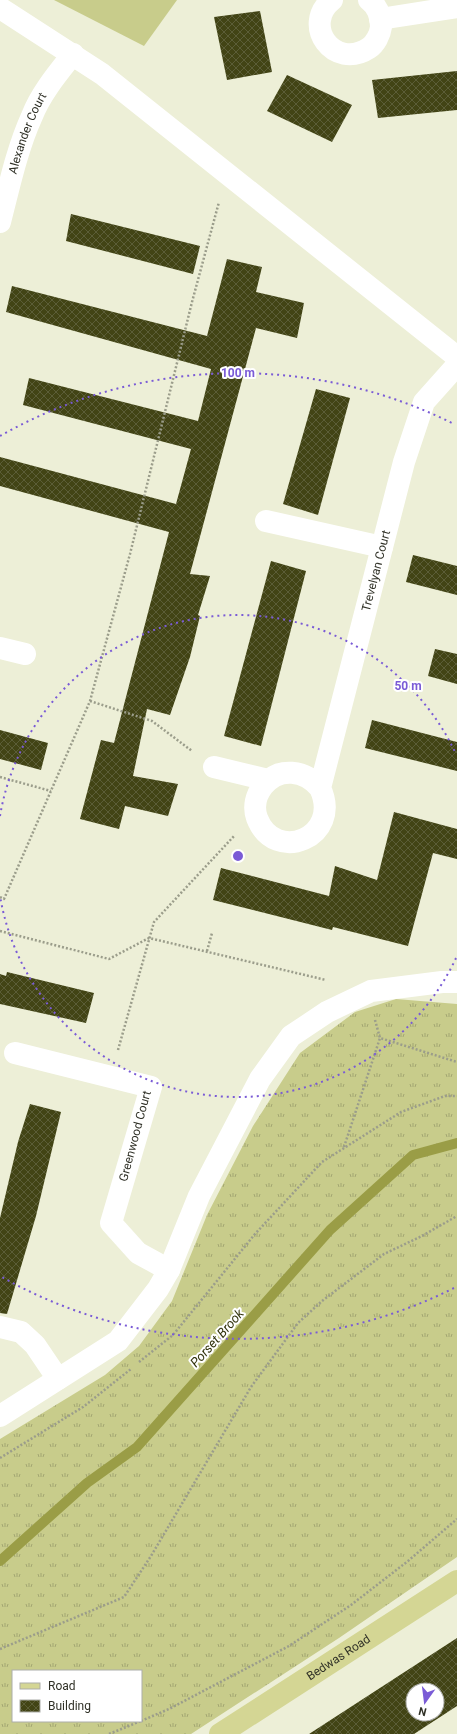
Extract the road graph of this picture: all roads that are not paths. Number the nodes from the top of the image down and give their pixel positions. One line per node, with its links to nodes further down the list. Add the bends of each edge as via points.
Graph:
1 (332, 0): 5 (street, via 322,11 321,32 332,49 342,54 352,55 372,46 381,29)
2 (369, 0): 5 (street, via 378,10)
3 (457, 7): 5 (street)
4 (0, 8): 6 (street)
5 (380, 19)
6 (73, 54): 7 (street, Alexander Court, via 47,88 32,115); 8 (street, via 102,74)
7 (0, 222)
8 (457, 357)
9 (457, 365): 11 (street, Trevelyan Court, via 424,402 404,462)
10 (266, 521): 11 (street)
11 (382, 547): 16 (street, Trevelyan Court)
12 (0, 648): 13 (street)
13 (25, 654)
14 (214, 767): 15 (street)
15 (268, 780): 16 (street, via 278,774 290,772 302,774 313,780); 16 (street, via 260,790 256,801 256,813 260,825 267,833 277,840 288,842 309,837 323,820 326,810 325,798)
16 (320, 788)
17 (457, 982): 19 (street, via 368,992 327,1012 291,1036 260,1079 199,1196)
18 (15, 1053): 19 (street, Greenwood Court, via 151,1087 111,1223 138,1253)
19 (169, 1270): 21 (street, via 158,1289 118,1341)
20 (0, 1327): 21 (street, via 21,1332 35,1345)
21 (58, 1379): 22 (street)
22 (0, 1416)
23 (457, 1581): 24 (main road, Bedwas Road)
24 (220, 1734)

